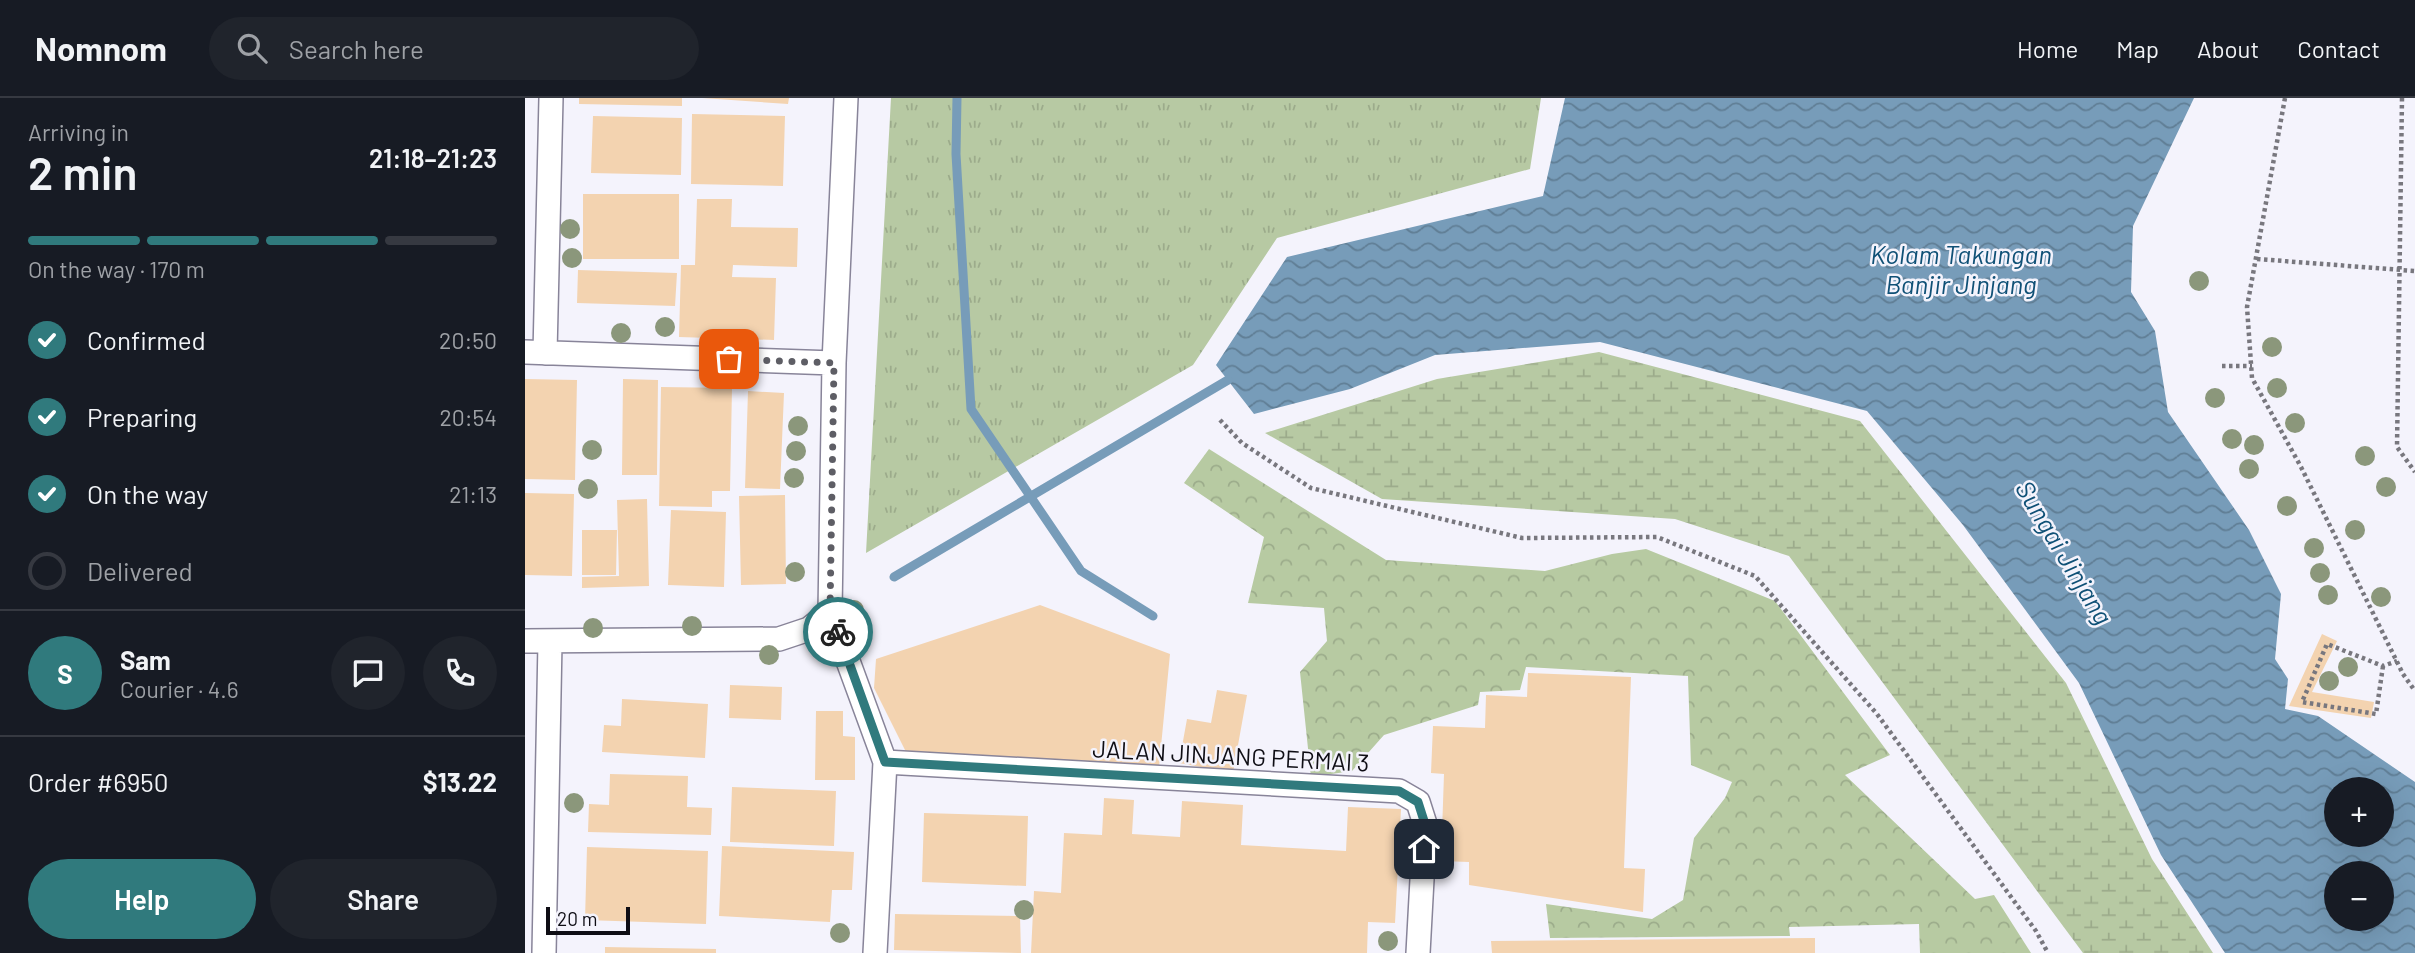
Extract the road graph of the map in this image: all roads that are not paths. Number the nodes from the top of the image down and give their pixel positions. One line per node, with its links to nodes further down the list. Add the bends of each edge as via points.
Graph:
1 (551, 98): 3 (street)
2 (846, 98): 4 (street)
3 (535, 352): 4 (street)
4 (834, 363): 5 (street)
5 (830, 612): 7 (street, via 809,629 779,639); 8 (street)
6 (525, 641): 7 (street)
7 (550, 642): 9 (street)
8 (885, 762): 10 (street); 11 (street, JALAN JINJANG PERMAI 3, via 1399,791 1418,802 1425,824)
9 (544, 953)
10 (875, 953)
11 (1417, 953)

